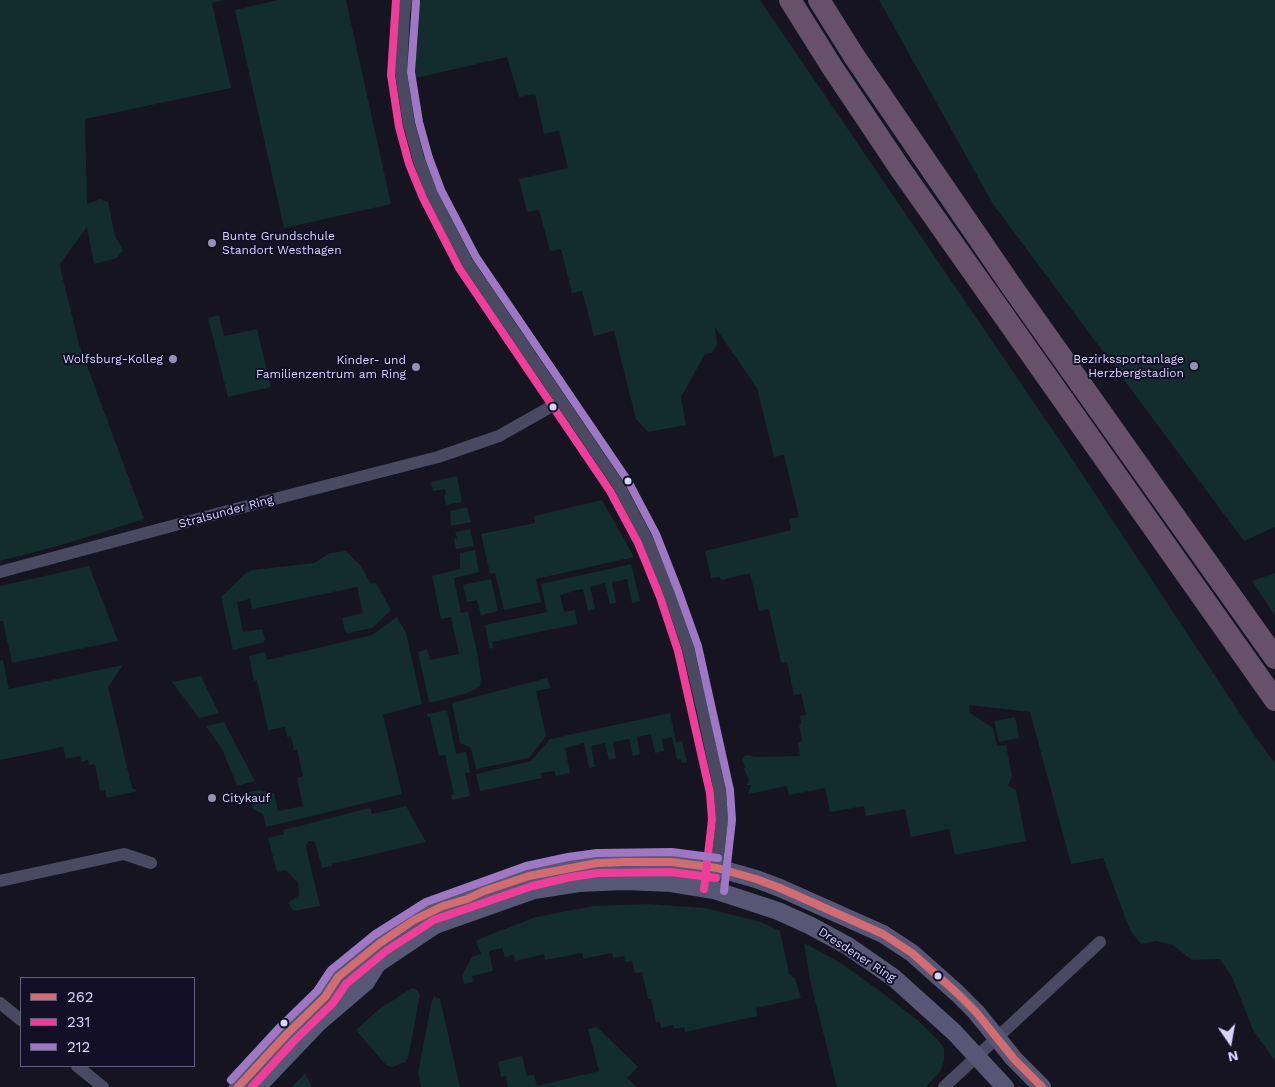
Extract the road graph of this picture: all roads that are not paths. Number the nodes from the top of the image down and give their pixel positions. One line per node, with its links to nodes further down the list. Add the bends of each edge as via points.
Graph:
1 (406, 0): 4 (street, via 401,73 419,161 440,212 467,262)
2 (790, 0): 7 (highway, via 907,178)
3 (819, 0): 6 (highway, via 1007,280)
4 (561, 401): 5 (street, Stralsunder Ring, via 499,436 438,457); 9 (street, via 633,511 669,592 688,648 720,792 722,820)
5 (0, 572)
6 (1275, 658)
7 (1275, 700)
8 (151, 863): 10 (street, via 124,854)
9 (717, 868): 11 (street); 15 (street, Dresdener Ring, via 780,888 883,934 937,974); 19 (street, Dresdener Ring, via 672,862 597,863 568,867 507,882 430,911 338,977 325,997)
10 (0, 881)
11 (714, 890): 16 (street, Dresdener Ring, via 778,911 848,946 912,993); 20 (street, Dresdener Ring, via 671,883 579,883 534,890 435,925 377,964 366,982 312,1029)
12 (1100, 942): 15 (street)
13 (0, 1002): 14 (street)
14 (20, 1019)
15 (997, 1038): 16 (street); 23 (street, Dresdener Ring)
16 (977, 1056): 21 (street); 22 (street, Dresdener Ring)
17 (78, 1067): 18 (street)
18 (103, 1087)
19 (238, 1087)
20 (257, 1087)
21 (944, 1087)
22 (1005, 1087)
23 (1042, 1087)

